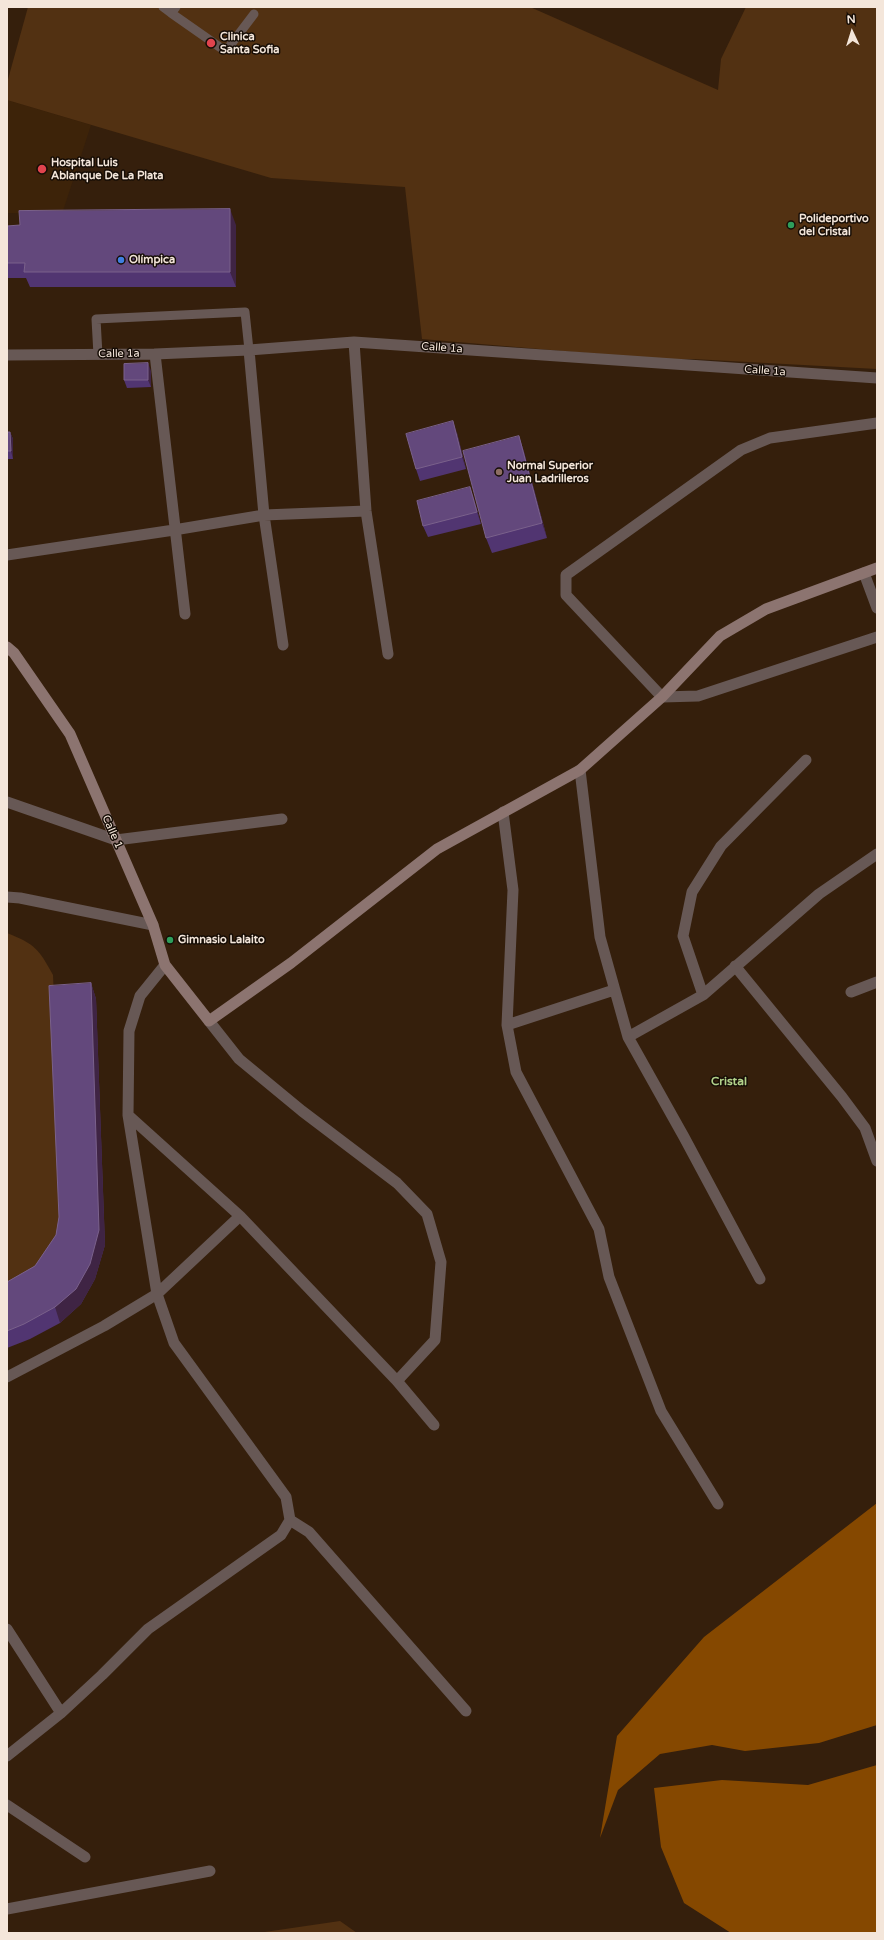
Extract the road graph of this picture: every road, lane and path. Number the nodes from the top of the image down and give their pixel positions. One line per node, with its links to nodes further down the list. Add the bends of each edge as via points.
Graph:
1 (163, 7): 2 (lane)
2 (174, 10): 3 (lane, via 221,48 226,49)
3 (254, 14)
4 (354, 342): 5 (street, Calle 1a); 9 (street, Calle 1a); 11 (street)
5 (249, 350): 6 (street, Calle 1a); 7 (lane, via 245,312 96,319); 12 (street)
6 (155, 354): 7 (street, Calle 1a); 13 (street)
7 (98, 355): 8 (street, Calle 1a)
8 (7, 356)
9 (877, 378)
10 (877, 423): 23 (street, via 770,438 741,450 566,575 566,595)
11 (366, 511): 12 (street); 22 (street)
12 (264, 515): 13 (street); 20 (street)
13 (174, 530): 14 (street); 18 (street)
14 (7, 555)
15 (877, 568): 16 (main road)
16 (864, 573): 17 (street); 23 (main road, via 766,609 720,636)
17 (877, 608)
18 (185, 614)
19 (877, 637): 23 (street, via 698,696)
20 (283, 645)
21 (7, 647): 29 (main road, Calle 1, via 70,734)
22 (388, 654)
23 (662, 697): 25 (main road)
24 (806, 760): 38 (street, via 722,846 692,892 683,936)
25 (580, 770): 27 (main road); 36 (street, via 600,937)
26 (7, 802): 29 (street)
27 (503, 812): 39 (main road, via 437,849 291,963); 40 (street, via 513,890)
28 (282, 819): 29 (street)
29 (116, 840): 32 (main road, Calle 1)
30 (877, 854): 34 (street, via 820,894)
31 (7, 897): 32 (street)
32 (153, 925): 33 (main road, Calle 1)
33 (165, 965): 39 (main road, Calle 1); 42 (street, via 140,996 129,1031)
34 (735, 966): 38 (street); 43 (street, via 842,1097 865,1128)
35 (877, 982): 37 (street)
36 (614, 990): 40 (street); 41 (street)
37 (851, 992)
38 (703, 995): 41 (street)
39 (209, 1021): 49 (street, via 239,1058 302,1111 397,1183 427,1214 441,1262 435,1340)
40 (507, 1025): 51 (street, via 516,1072 599,1229 609,1277 661,1411)
41 (628, 1038): 46 (street)
42 (128, 1115): 45 (street); 47 (street)
43 (875, 1148): 44 (street)
44 (877, 1161)
45 (240, 1216): 47 (street); 49 (street)
46 (760, 1279)
47 (157, 1294): 48 (street, via 104,1326); 52 (street, via 174,1342 286,1497)
48 (7, 1377)
49 (397, 1381): 50 (street)
50 (434, 1426)
51 (718, 1504)
52 (290, 1520): 54 (street, via 309,1532); 55 (street, via 281,1535 148,1629)
53 (7, 1629): 55 (street)
54 (466, 1711)
55 (61, 1713): 56 (street)
56 (7, 1756)
57 (7, 1805): 58 (street)
58 (85, 1857)
59 (210, 1870): 60 (street)
60 (7, 1908)

